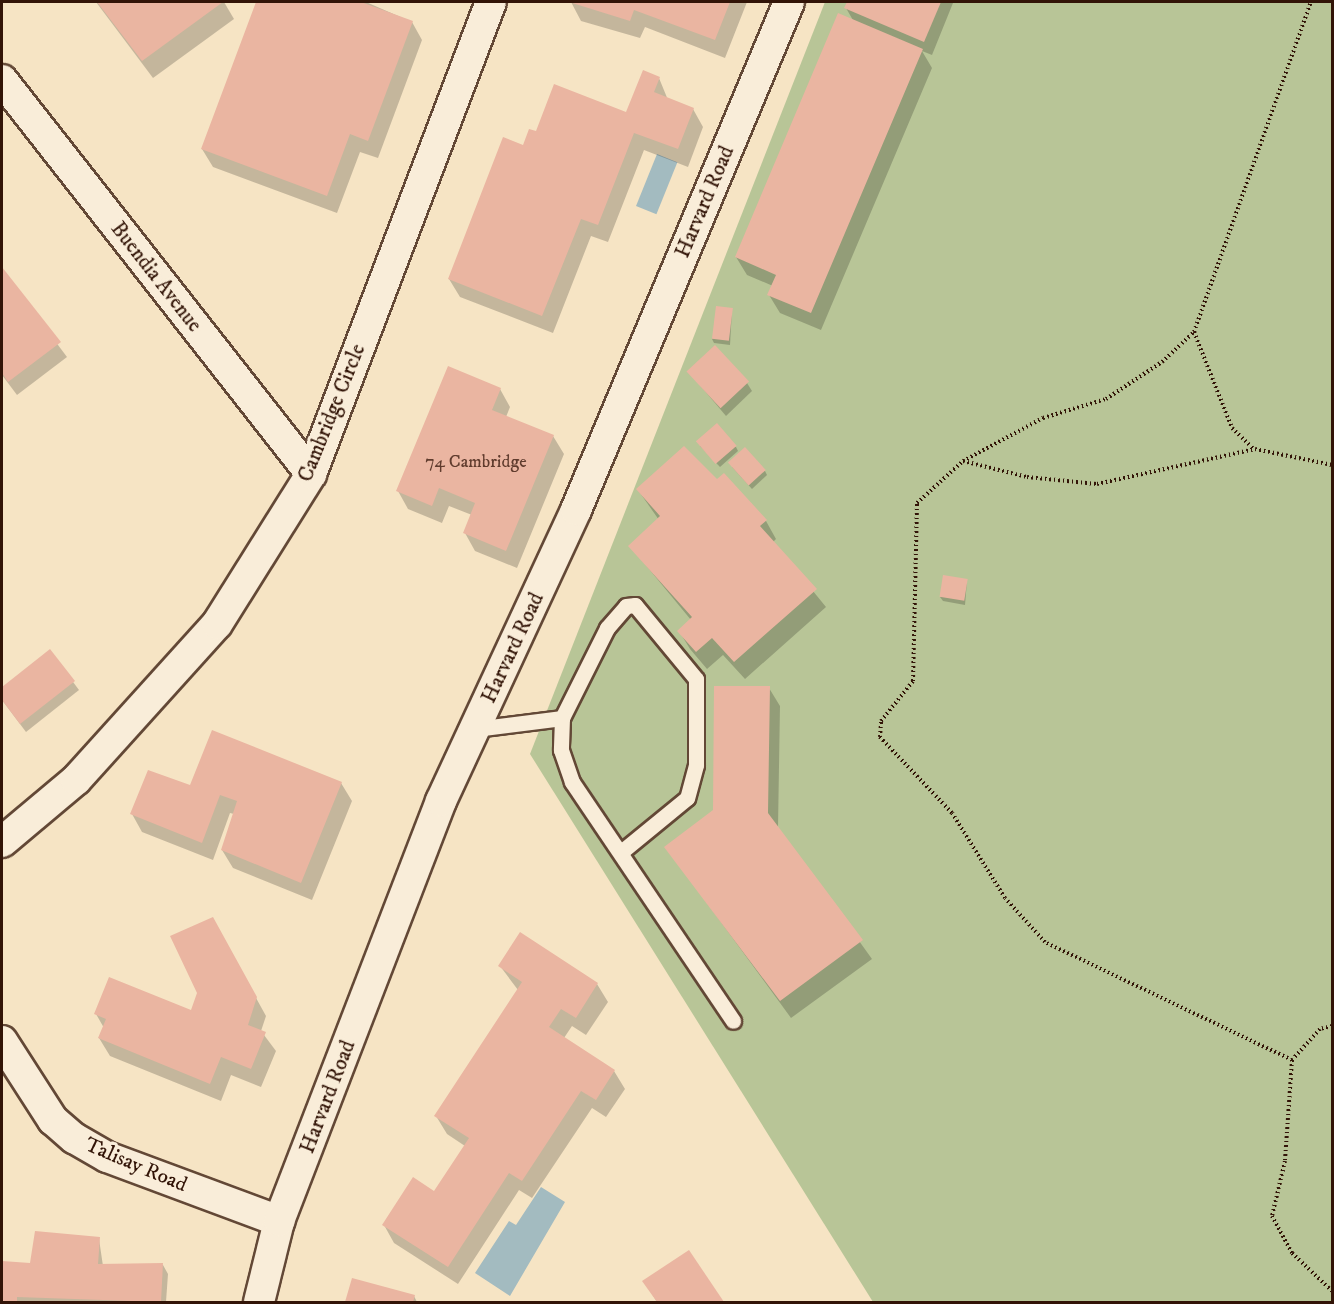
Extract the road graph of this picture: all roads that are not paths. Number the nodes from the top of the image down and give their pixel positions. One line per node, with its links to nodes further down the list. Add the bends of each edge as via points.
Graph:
1 (491, 2): 4 (street, Cambridge Circle)
2 (789, 2): 6 (street, Harvard Road, via 576,510)
3 (2, 80): 4 (street, Buendia Avenue)
4 (311, 474): 7 (street, Cambridge Circle, via 217,624 76,780)
5 (562, 718): 6 (lane); 8 (lane, via 561,750 573,782); 8 (lane, via 607,628 626,606 635,604 696,679 696,765 687,798)
6 (475, 729): 11 (street, Harvard Road, via 441,801)
7 (2, 842)
8 (621, 852): 9 (lane)
9 (733, 1021)
10 (2, 1041): 11 (street, Talisay Road, via 54,1120 74,1138 106,1157)
11 (279, 1221): 12 (street, Harvard Road)
12 (258, 1302)

